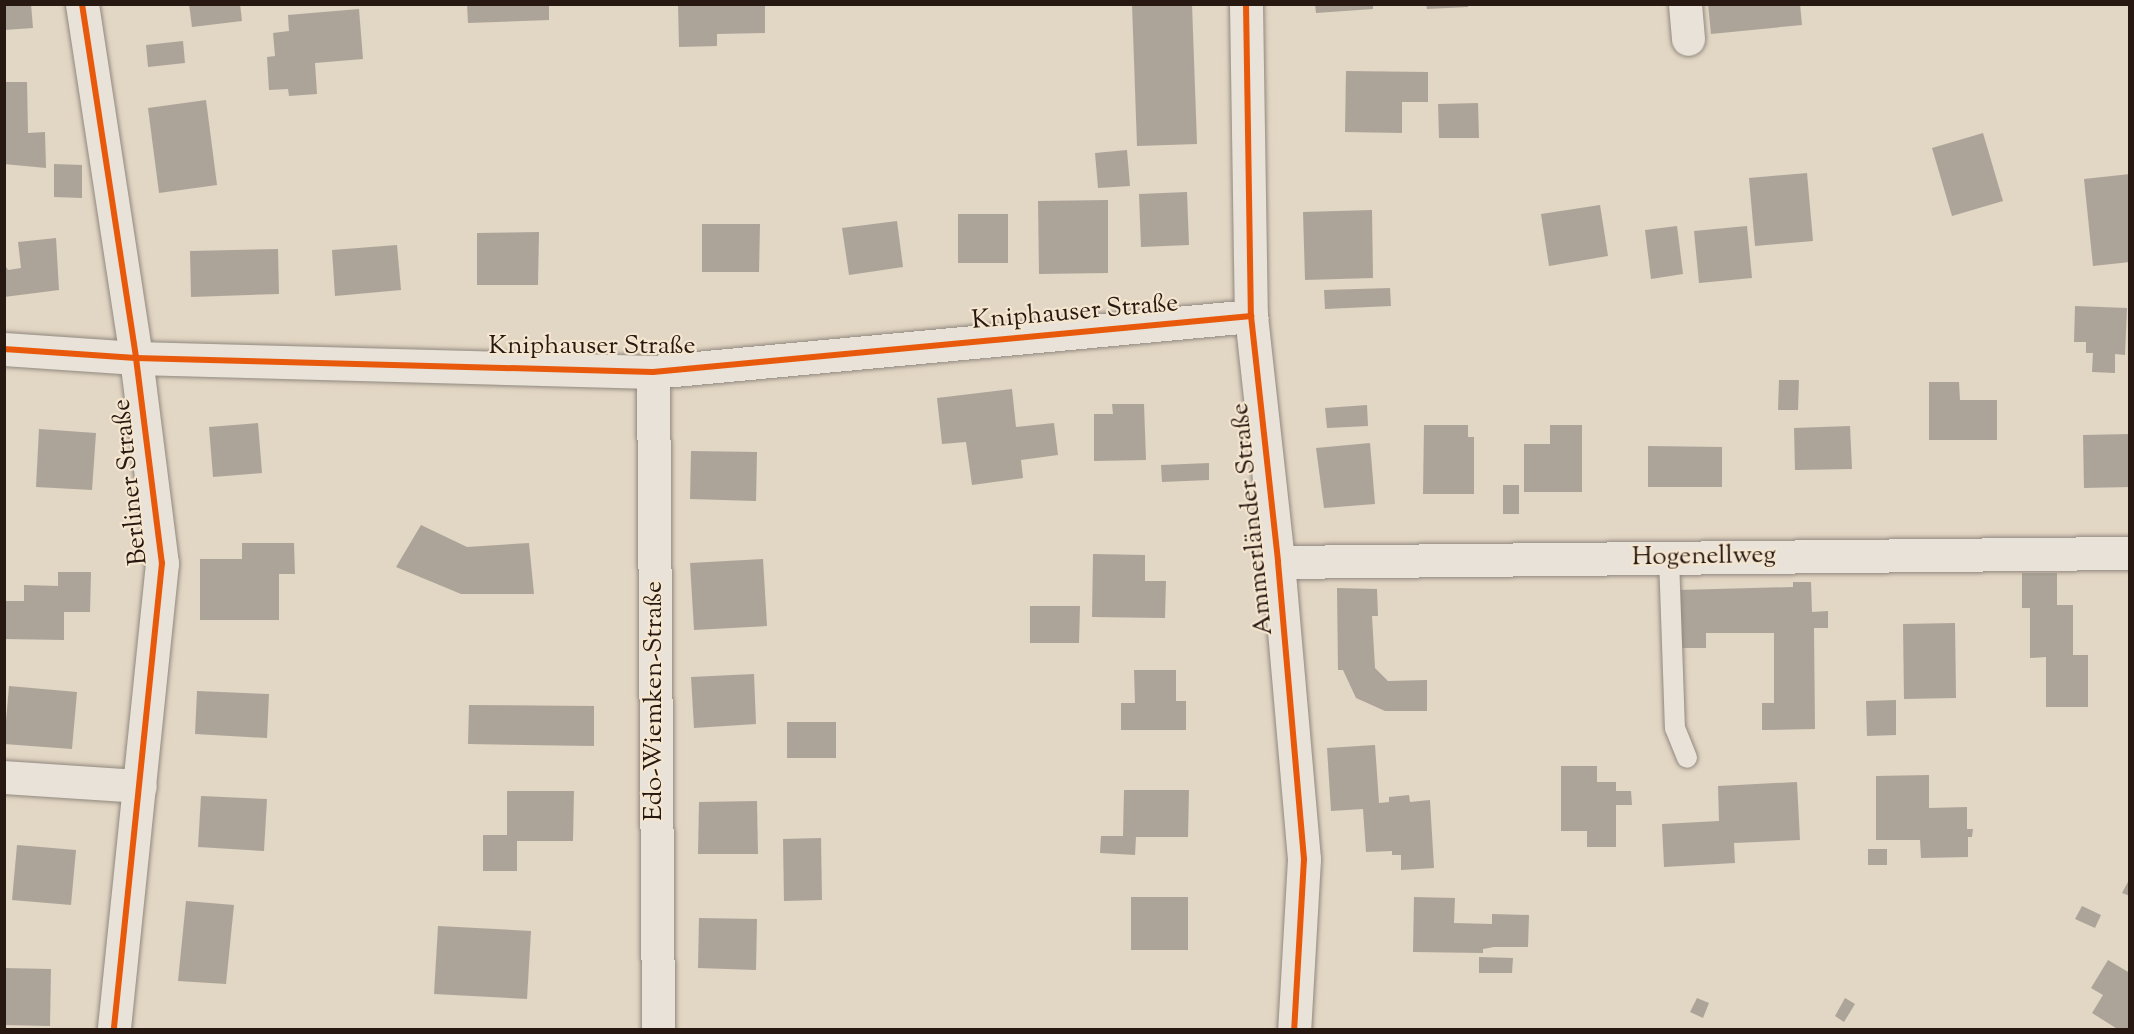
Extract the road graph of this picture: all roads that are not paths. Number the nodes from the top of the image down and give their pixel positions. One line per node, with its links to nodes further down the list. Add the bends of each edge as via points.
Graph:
1 (82, 4): 7 (street, Berliner Straße)
2 (1246, 4): 5 (street, Ammerländer Straße)
3 (1686, 4): 4 (street)
4 (1688, 39)
5 (1251, 316): 8 (street, Kniphauser Straße); 11 (street, Ammerländer Straße)
6 (4, 349): 7 (street, Kniphauser Straße)
7 (136, 358): 8 (street, Kniphauser Straße); 14 (street, Berliner Straße, via 162,563)
8 (652, 372): 16 (street, Edo-Wiemken-Straße)
9 (2130, 552): 10 (street, Hogenellweg)
10 (1669, 558): 11 (street, Hogenellweg); 12 (lane, via 1675,728)
11 (1278, 562): 17 (street, Ammerländer Straße, via 1304,859)
12 (1687, 758)
13 (4, 777): 14 (street)
14 (140, 786): 15 (street, Berliner Straße)
15 (114, 1029)
16 (658, 1029)
17 (1294, 1029)

